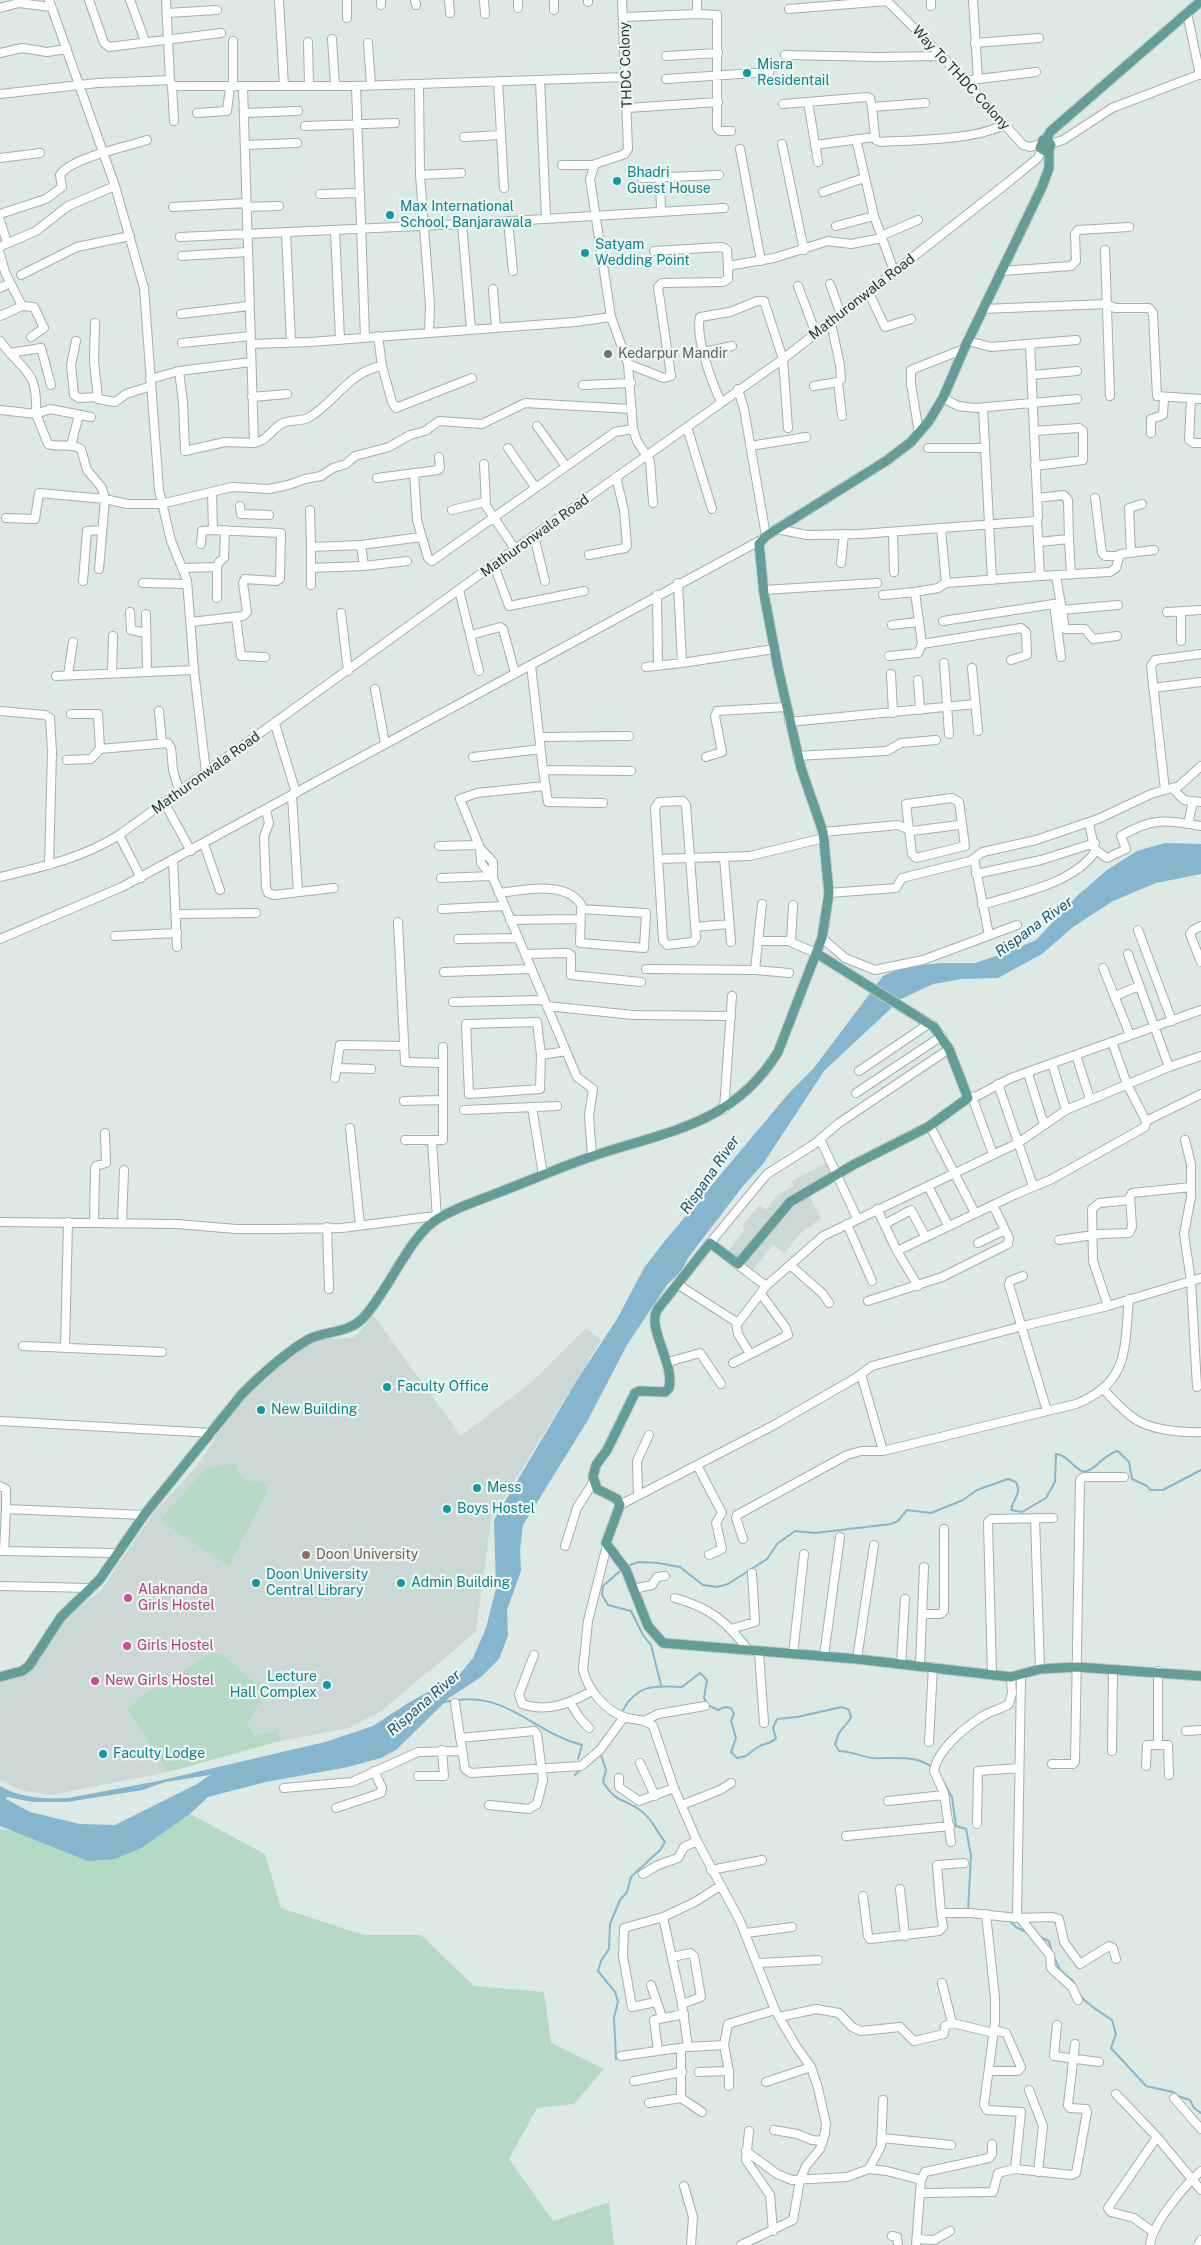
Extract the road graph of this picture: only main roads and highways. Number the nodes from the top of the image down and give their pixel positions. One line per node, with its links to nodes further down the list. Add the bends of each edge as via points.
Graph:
1 (1201, 1): 2 (main road, via 1051,131 1045,145 1049,168 1046,179 943,398 919,433 886,461 763,538 759,547 789,722 824,835 829,893 822,938)
2 (816, 953): 3 (main road, via 930,1023 942,1036 970,1097 930,1126 836,1174 783,1208 737,1264 710,1244 654,1318 668,1362 668,1390 661,1393 640,1391 633,1396 593,1476 597,1489 617,1499 620,1505 607,1545 626,1570 648,1626 663,1643 857,1659 992,1675 1016,1677 1040,1669 1077,1667); 4 (main road, via 778,1052 766,1070 724,1109 694,1125 592,1156 436,1217 362,1320 311,1338 256,1380 144,1515 100,1579 61,1616 29,1666)
3 (1201, 1676)
4 (0, 1677)

